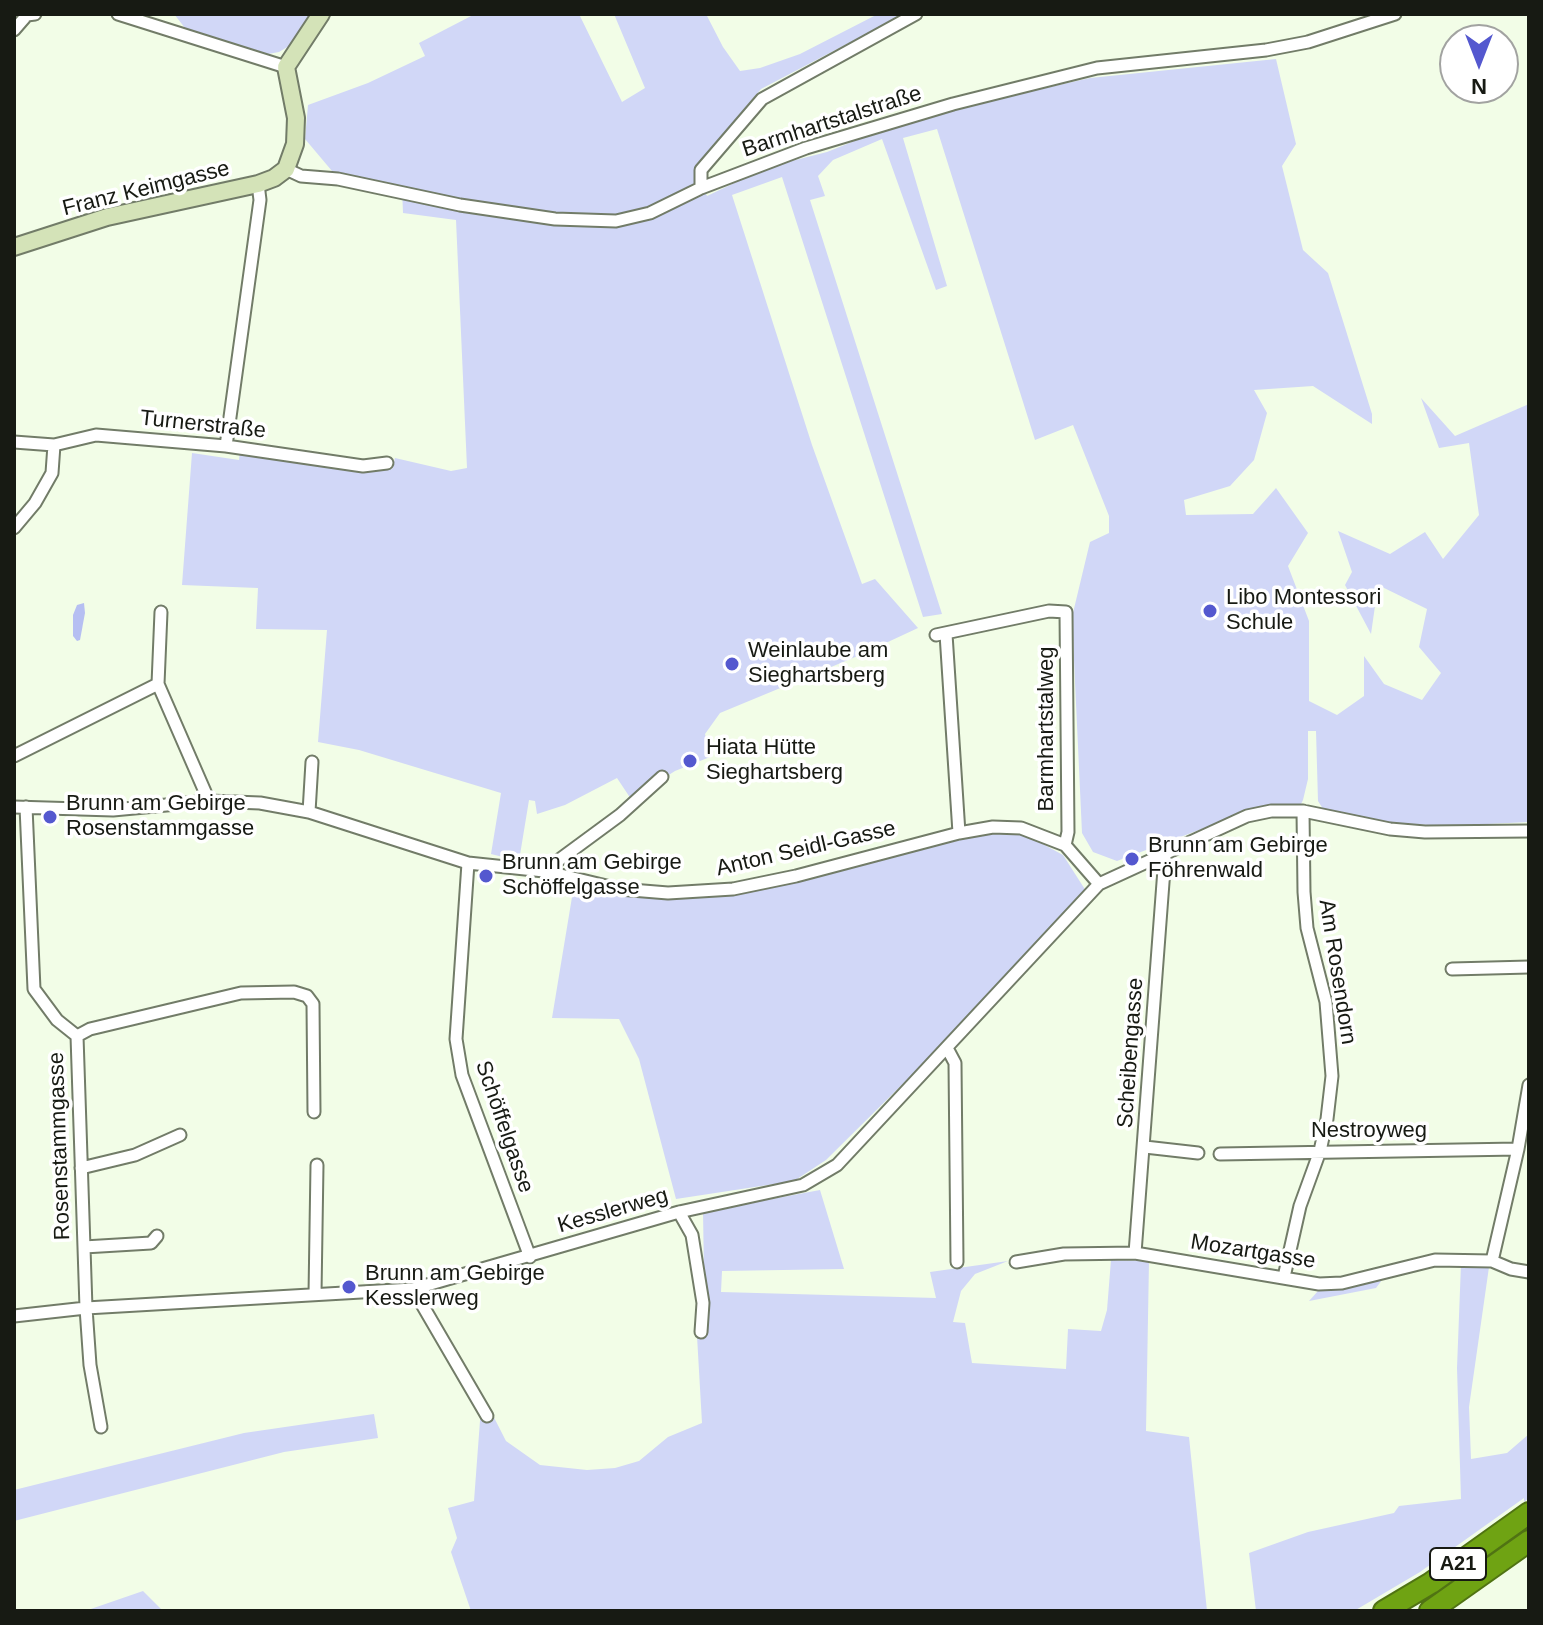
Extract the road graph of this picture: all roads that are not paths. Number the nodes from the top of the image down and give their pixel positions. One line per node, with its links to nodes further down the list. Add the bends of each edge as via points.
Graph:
1 (35, 14): 6 (street, via 27,15)
2 (118, 14): 7 (street)
3 (321, 14): 7 (main road)
4 (916, 14): 10 (street, via 762,99 701,170)
5 (1395, 14): 10 (street, Barmhartstalstraße, via 1308,42 1097,68 953,104 806,148)
6 (14, 30)
7 (286, 67): 8 (main road, via 296,118 295,144)
8 (286, 169): 9 (main road, Franz Keimgasse); 10 (street, Barmhartstalstraße, via 301,176 555,219 616,221 650,213)
9 (258, 184): 11 (main road, Franz Keimgasse, via 107,217); 14 (street)
10 (701, 188)
11 (14, 247)
12 (14, 442): 13 (street, Turnerstraße)
13 (54, 445): 14 (street, Turnerstraße, via 96,435); 16 (street, via 52,473)
14 (226, 446): 15 (street, Turnerstraße, via 363,466)
15 (387, 463)
16 (14, 528)
17 (161, 612): 18 (street)
18 (158, 684): 19 (street); 22 (street)
19 (14, 756)
20 (312, 762): 25 (street)
21 (662, 777): 31 (street)
22 (209, 801): 23 (street, Anton Seidl-Gasse, via 113,810); 25 (street, Anton Seidl-Gasse)
23 (20, 807): 35 (street, Rosenstammgasse, via 34,989)
24 (1303, 811): 26 (street, via 1414,831); 29 (street, via 1247,816); 42 (street, Am Rosendorn, via 1307,928 1326,1002 1332,1076)
25 (309, 812): 30 (street, Anton Seidl-Gasse)
26 (1529, 831)
27 (959, 833): 28 (street, Anton Seidl-Gasse, via 1021,828); 28 (street, Barmhartstalweg, via 941,634 1066,612); 31 (street, Anton Seidl-Gasse, via 733,889 619,889)
28 (1065, 845): 32 (street, Anton Seidl-Gasse)
29 (1165, 856): 32 (street); 40 (street, Scheibengasse)
30 (468, 863): 31 (street, Anton Seidl-Gasse); 51 (street, Schöffelgasse, via 456,1039 462,1075)
31 (544, 871)
32 (1099, 884): 36 (street, Kesslerweg)
33 (1529, 967): 34 (street)
34 (1452, 969)
35 (77, 1036): 38 (street, via 241,993 307,996 313,1004); 46 (street, Rosenstammgasse)
36 (947, 1048): 47 (street, Kesslerweg, via 837,1165 803,1185); 53 (street, via 955,1063)
37 (1529, 1085): 41 (street)
38 (314, 1112)
39 (180, 1135): 46 (street, via 135,1155)
40 (1145, 1147): 43 (street); 50 (street, Scheibengasse)
41 (1518, 1149): 42 (street, Nestroyweg); 52 (street)
42 (1320, 1151): 44 (street, Nestroyweg); 56 (street, Am Rosendorn, via 1300,1206)
43 (1198, 1153)
44 (1220, 1154)
45 (317, 1165): 58 (street)
46 (81, 1168): 49 (street, Rosenstammgasse)
47 (679, 1212): 51 (street, Kesslerweg); 61 (street, via 692,1235 703,1303)
48 (157, 1236): 49 (street, via 151,1243)
49 (84, 1247): 59 (street, Rosenstammgasse)
50 (1135, 1253): 54 (street, Mozartgasse, via 1064,1254); 56 (street, Mozartgasse)
51 (530, 1257): 57 (street, Kesslerweg)
52 (1492, 1261): 55 (street, Mozartgasse); 56 (street, Mozartgasse, via 1435,1260 1342,1283)
53 (957, 1262)
54 (1016, 1262)
55 (1529, 1272)
56 (1284, 1277)
57 (413, 1289): 58 (street, Kesslerweg); 62 (street)
58 (315, 1294): 59 (street, Kesslerweg)
59 (86, 1308): 60 (street, Kesslerweg); 63 (street, Rosenstammgasse)
60 (14, 1316)
61 (701, 1332)
62 (487, 1416)
63 (101, 1427)
64 (1529, 1513): 66 (highway, A21)
65 (1529, 1541): 67 (highway, A21)
66 (1384, 1611)
67 (1430, 1611)

